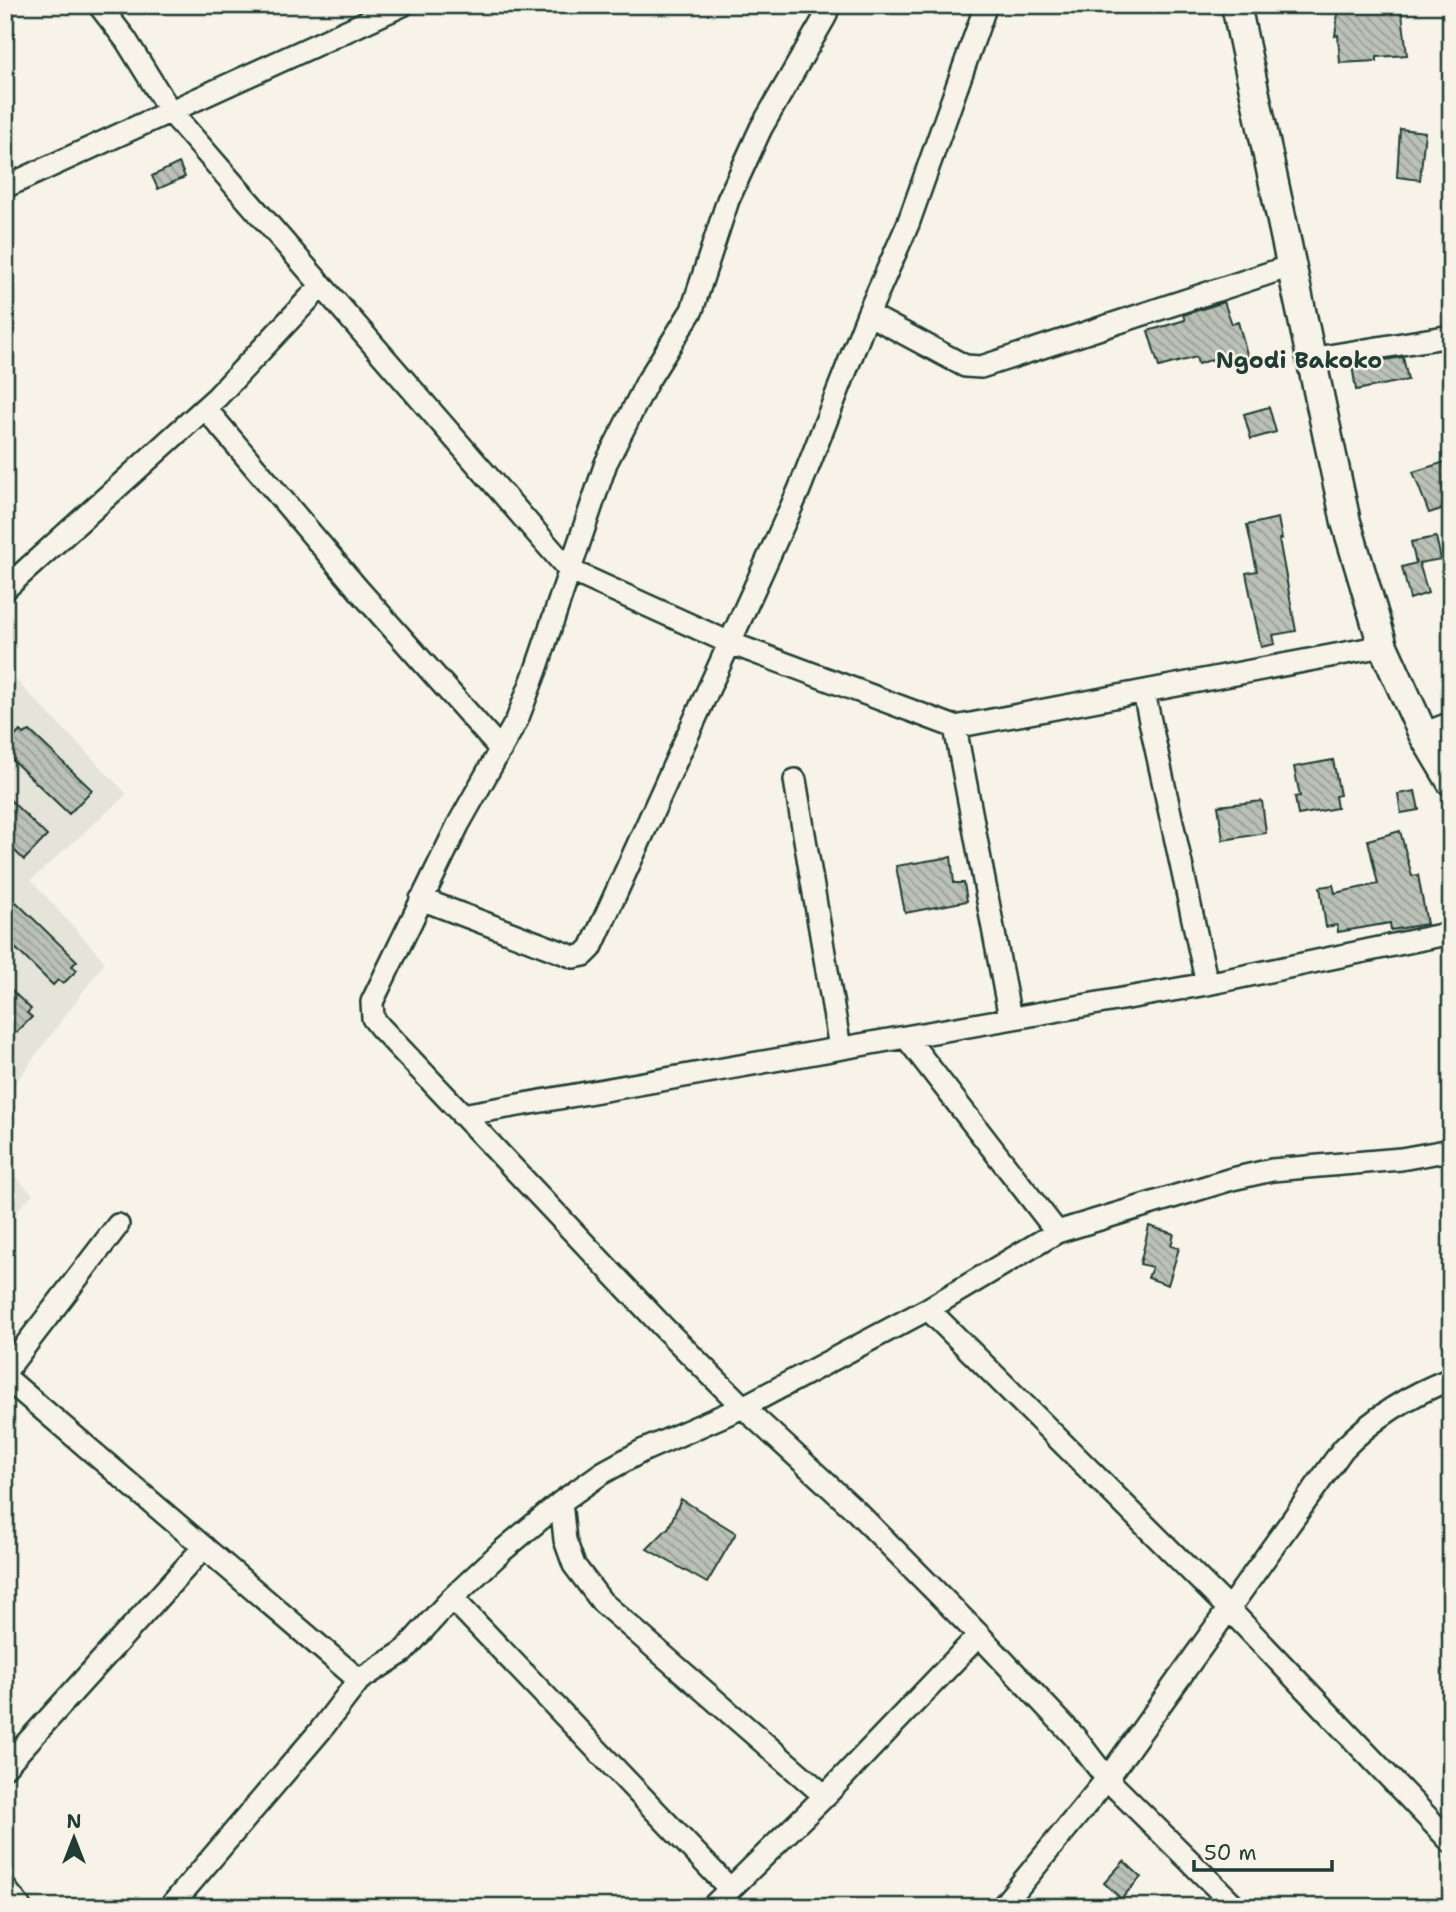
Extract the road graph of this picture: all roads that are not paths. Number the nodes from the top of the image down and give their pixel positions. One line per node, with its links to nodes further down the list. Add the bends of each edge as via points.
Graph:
1 (99, 5): 6 (street)
2 (403, 5): 6 (street)
3 (830, 5): 14 (street, via 761,128 728,200 692,310 646,383 606,463)
4 (986, 5): 10 (street, via 908,224)
5 (1236, 5): 8 (main road)
6 (170, 111): 7 (street); 9 (street)
7 (5, 187)
8 (1291, 266): 10 (street, via 981,367 965,366); 12 (main road)
9 (321, 285): 13 (street); 14 (street)
10 (868, 314): 16 (street, via 799,490)
11 (1451, 336): 12 (street)
12 (1310, 359): 17 (main road, via 1346,522)
13 (205, 408): 15 (street); 22 (street)
14 (569, 570): 16 (street); 22 (street, via 536,670)
15 (5, 589)
16 (730, 643): 20 (street); 25 (street, via 584,955 573,957)
17 (1383, 646): 18 (street); 21 (main road)
18 (1144, 693): 20 (street); 27 (street)
19 (1451, 723): 21 (street)
20 (955, 727): 28 (street)
21 (1423, 734): 24 (main road)
22 (501, 750): 25 (street)
23 (795, 780): 30 (street)
24 (1451, 781)
25 (421, 899): 31 (street, via 371,1010 380,1027)
26 (1451, 933): 27 (street)
27 (1207, 984): 28 (street)
28 (1010, 1018): 29 (street)
29 (906, 1037): 30 (street); 34 (street)
30 (840, 1048): 31 (street)
31 (462, 1115): 38 (street)
32 (1451, 1150): 34 (street, via 1272,1170)
33 (118, 1225): 36 (street)
34 (1057, 1232): 35 (street)
35 (928, 1309): 38 (street); 42 (street)
36 (5, 1374): 40 (street)
37 (1451, 1379): 42 (street, via 1393,1406 1343,1449)
38 (743, 1407): 39 (street, via 642,1451); 43 (street, via 854,1509)
39 (561, 1502): 41 (street); 47 (street, via 565,1541 575,1566 602,1602)
40 (204, 1547): 44 (street); 45 (street)
41 (452, 1598): 44 (street, via 403,1652); 50 (street)
42 (1229, 1609): 46 (street); 48 (street)
43 (979, 1635): 46 (street); 47 (street)
44 (359, 1680): 52 (street)
45 (5, 1767)
46 (1107, 1779): 54 (street); 55 (street)
47 (825, 1796): 50 (street)
48 (1451, 1842)
49 (5, 1888): 51 (street)
50 (730, 1889): 53 (street)
51 (20, 1907)
52 (170, 1907)
53 (712, 1907)
54 (1002, 1907)
55 (1236, 1907)

